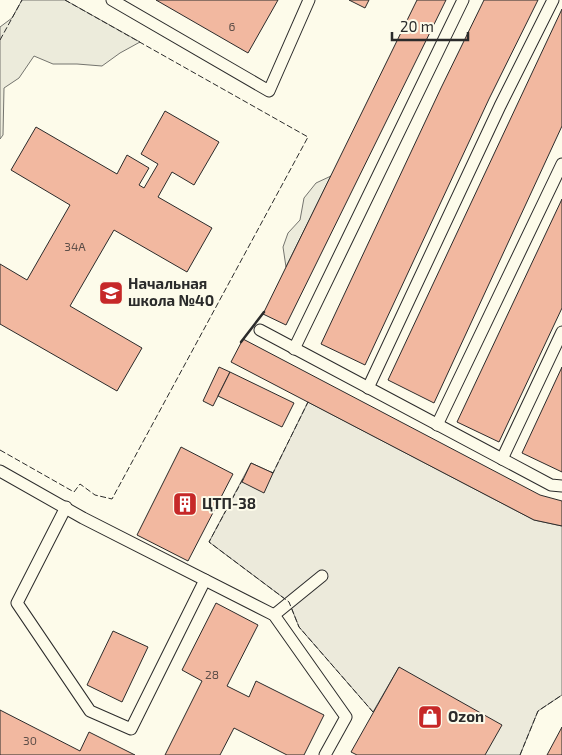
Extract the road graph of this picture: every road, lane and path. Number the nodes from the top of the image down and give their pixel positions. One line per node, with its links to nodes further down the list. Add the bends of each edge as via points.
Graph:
1 (112, 0): 2 (lane, via 269,91)
2 (309, 0)
3 (463, 0): 8 (lane)
4 (553, 0): 9 (lane)
5 (562, 164): 10 (lane)
6 (260, 330): 8 (lane)
7 (562, 332): 11 (lane)
8 (294, 349): 9 (lane)
9 (368, 388): 10 (lane)
10 (438, 425): 11 (lane)
11 (502, 460): 13 (lane, via 551,485)
12 (0, 471): 14 (lane)
13 (562, 486)
14 (66, 508): 16 (lane); 16 (lane, via 18,604 90,711 131,729)
15 (322, 576): 17 (lane)
16 (204, 580): 17 (lane)
17 (274, 615): 18 (lane, via 346,718)
18 (326, 755)

